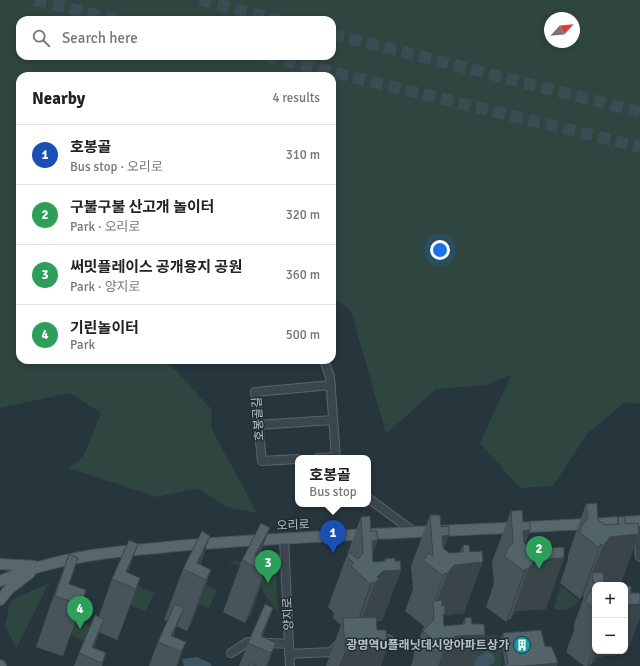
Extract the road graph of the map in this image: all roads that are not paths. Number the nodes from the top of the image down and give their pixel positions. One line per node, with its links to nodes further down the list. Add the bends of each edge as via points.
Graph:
1 (325, 364): 2 (street)
2 (331, 385): 3 (street); 4 (street, 호봉골길, via 255,392)
3 (333, 420): 4 (street); 5 (street)
4 (258, 425): 6 (street, 호봉골길, via 262,461)
5 (336, 455)
6 (295, 459)
7 (371, 500): 9 (street)
8 (639, 521): 9 (main road, 오리로); 11 (street)
9 (414, 532): 10 (main road, 오리로)
10 (284, 538): 13 (main road, 오리로, via 120,551); 19 (street, 양지로)
11 (640, 557)
12 (0, 564): 13 (main road)
13 (40, 566): 14 (main road, 오리로); 15 (main road, via 9,589)
14 (0, 581)
15 (0, 600)
16 (349, 641): 21 (street, via 342,642 334,653)
17 (375, 642): 18 (street, via 386,638)
18 (393, 643)
19 (289, 644): 20 (street, via 248,642); 21 (street, 양지로)
20 (231, 653)
21 (289, 654): 22 (street, 양지로)
22 (290, 666)

